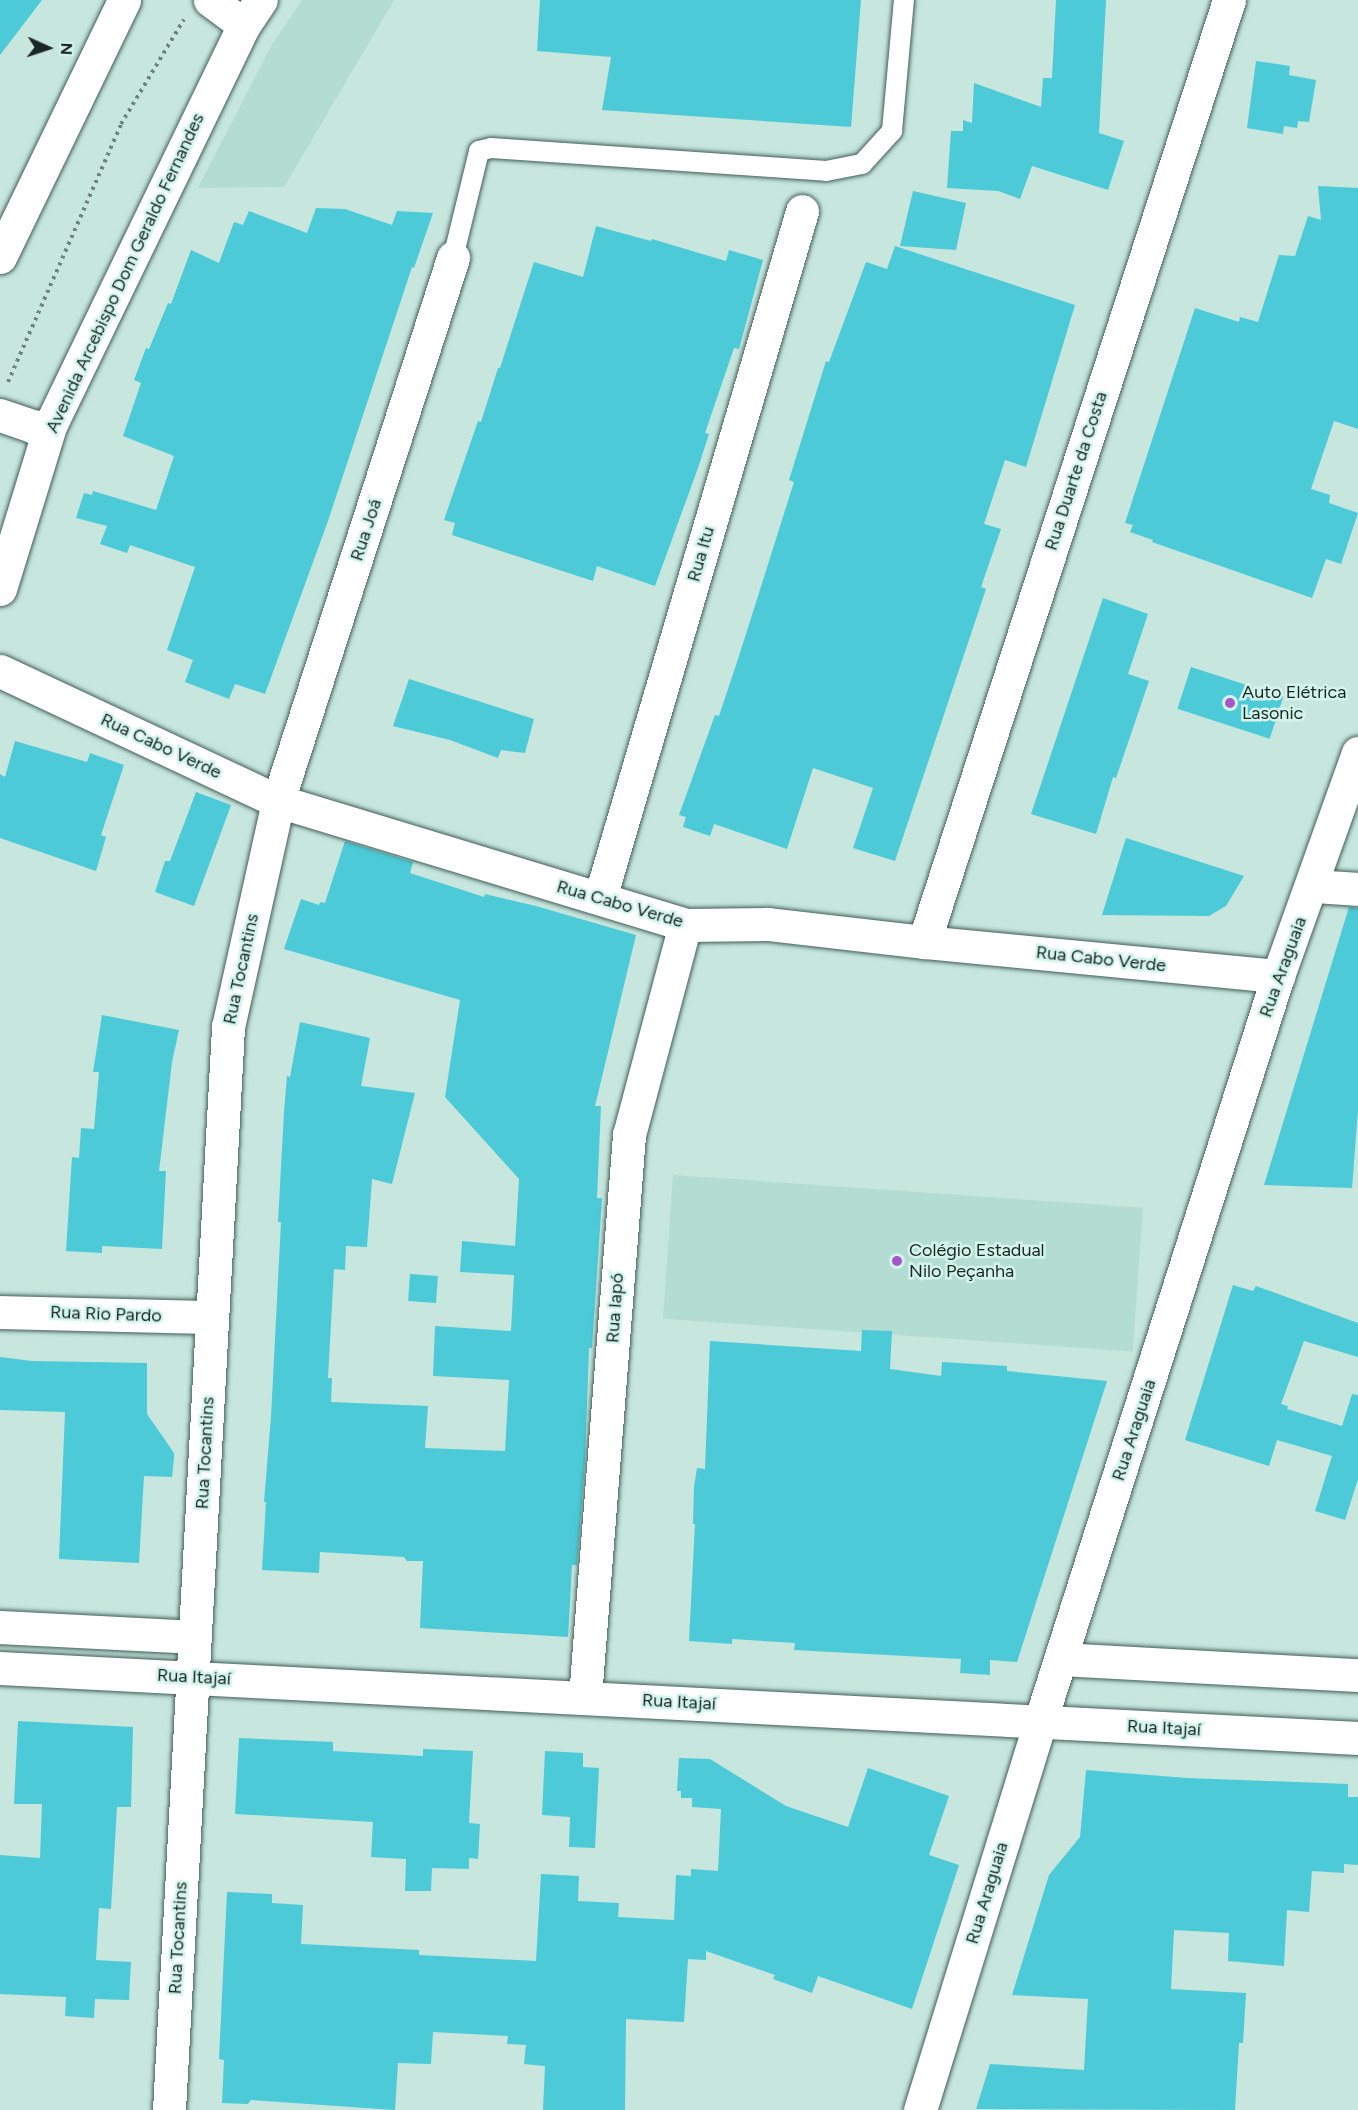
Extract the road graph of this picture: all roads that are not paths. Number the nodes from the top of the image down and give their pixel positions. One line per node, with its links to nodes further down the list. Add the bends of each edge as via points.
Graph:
1 (124, 0): 7 (street)
2 (904, 0): 8 (lane, via 892,131 862,164 826,171 491,148 479,151)
3 (1229, 0): 19 (street, Rua Duarte da Costa)
4 (200, 5): 5 (street)
5 (252, 12): 10 (street, Avenida Arcebispo Dom Geraldo Fernandes)
6 (802, 210): 17 (street, Rua Itu)
7 (0, 257)
8 (453, 258): 14 (street, Rua Joá)
9 (2, 402): 10 (street, via 34,427)
10 (50, 426): 11 (street, Avenida Arcebispo Dom Geraldo Fernandes)
11 (0, 589)
12 (0, 671): 14 (street, Rua Cabo Verde)
13 (1358, 753): 15 (street, Rua Araguaia)
14 (278, 801): 17 (street, Rua Cabo Verde); 22 (street, Rua Tocantins, via 228,1027)
15 (1313, 886): 16 (street); 20 (street, Rua Araguaia)
16 (1358, 889)
17 (600, 898): 18 (street, Rua Cabo Verde)
18 (685, 925): 19 (street, Rua Cabo Verde, via 768,924); 29 (street, Rua Iapó, via 629,1135)
19 (924, 942): 20 (street, Rua Cabo Verde)
20 (1278, 976): 25 (street, Rua Araguaia)
21 (0, 1312): 22 (street, Rua Rio Pardo)
22 (212, 1317): 24 (street, Rua Tocantins)
23 (0, 1628): 24 (street)
24 (195, 1637): 28 (street, Rua Tocantins)
25 (1060, 1659): 27 (street); 30 (street, Rua Araguaia)
26 (0, 1668): 28 (street, Rua Itajaí)
27 (1358, 1675)
28 (193, 1676): 29 (street, Rua Itajaí); 32 (street, Rua Tocantins)
29 (585, 1697): 30 (street, Rua Itajaí)
30 (1040, 1722): 31 (street, Rua Itajaí); 33 (street, Rua Araguaia)
31 (1358, 1738)
32 (169, 2110)
33 (920, 2110)

